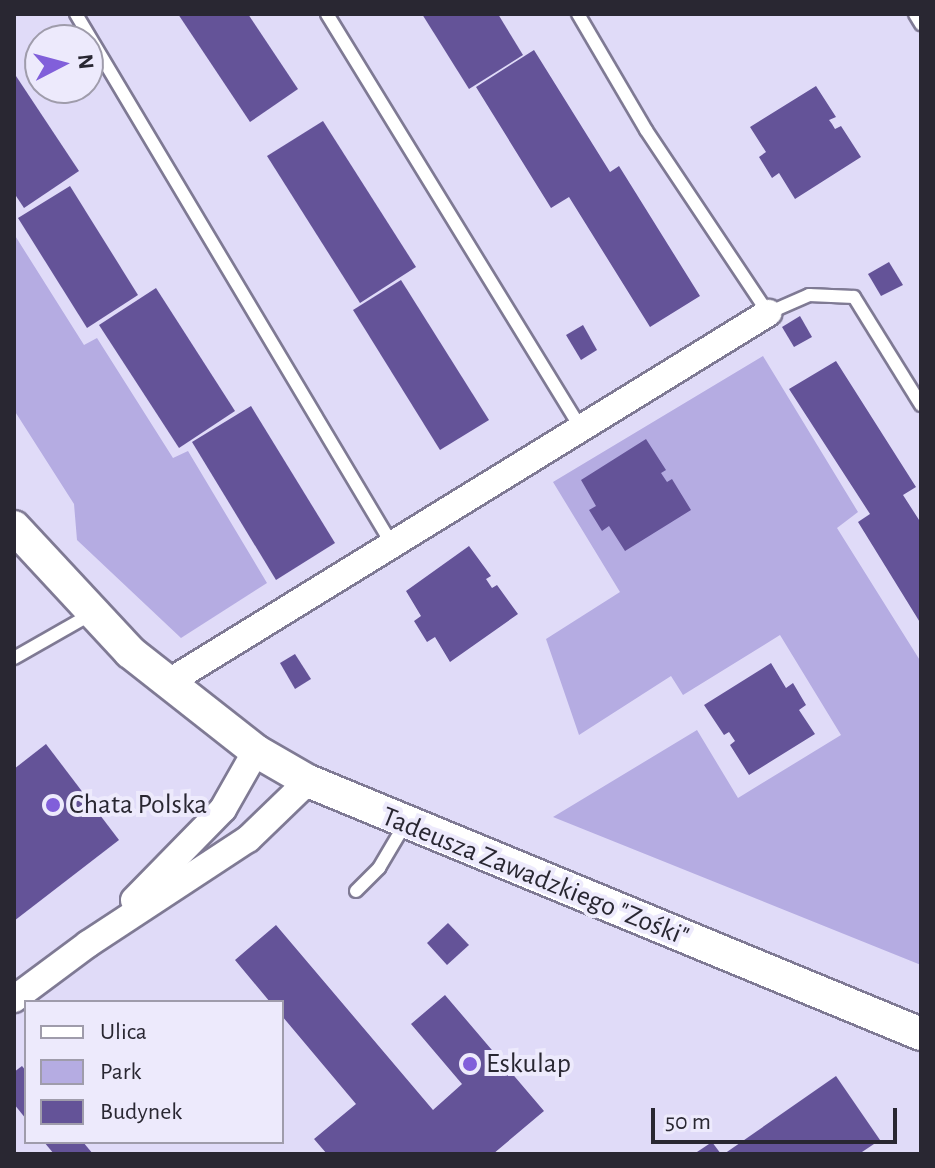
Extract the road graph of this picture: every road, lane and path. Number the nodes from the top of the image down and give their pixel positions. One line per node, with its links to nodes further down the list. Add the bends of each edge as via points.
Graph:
1 (76, 14): 10 (lane)
2 (327, 14): 8 (lane)
3 (578, 14): 6 (lane, via 646,130)
4 (915, 14): 5 (lane)
5 (921, 24)
6 (768, 313): 7 (lane, via 809,295 854,297); 8 (street)
7 (921, 405)
8 (581, 429): 10 (street)
9 (14, 527): 11 (street, Tadeusza Zawadzkiego "Zośki")
10 (393, 546): 13 (street)
11 (93, 612): 12 (lane); 13 (street, Tadeusza Zawadzkiego "Zośki")
12 (14, 658)
13 (169, 682): 14 (street, Tadeusza Zawadzkiego "Zośki")
14 (256, 751): 15 (street, Tadeusza Zawadzkiego "Zośki"); 18 (street, via 223,809)
15 (308, 781): 16 (street, Tadeusza Zawadzkiego "Zośki"); 18 (street, via 248,839)
16 (405, 824): 17 (lane, via 379,868); 20 (street, Tadeusza Zawadzkiego "Zośki")
17 (356, 891)
18 (88, 944): 19 (street)
19 (14, 999)
20 (921, 1034)

